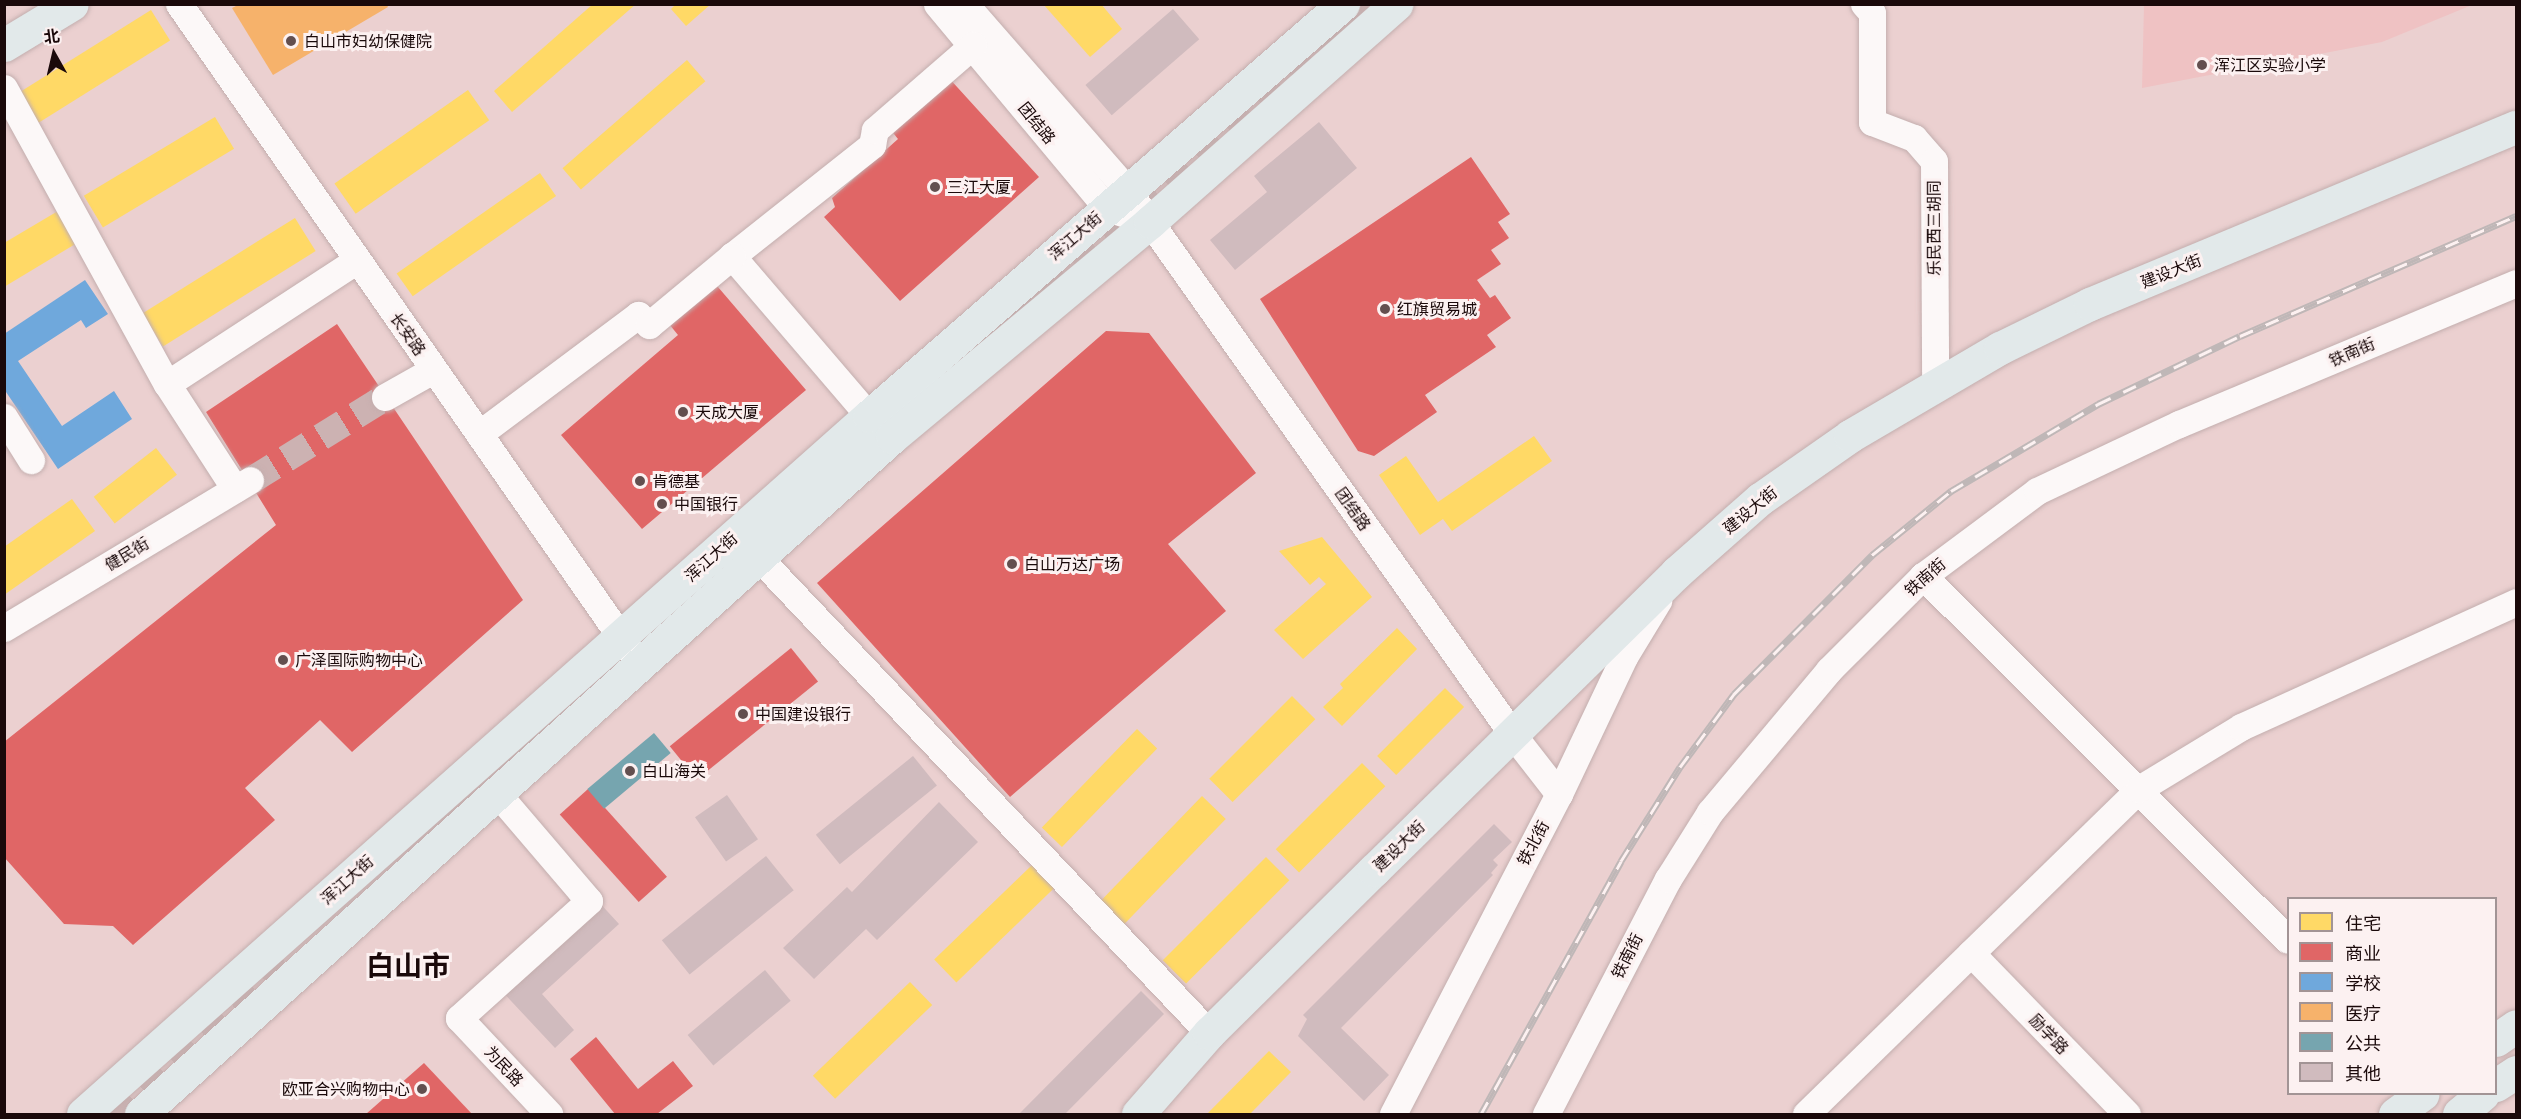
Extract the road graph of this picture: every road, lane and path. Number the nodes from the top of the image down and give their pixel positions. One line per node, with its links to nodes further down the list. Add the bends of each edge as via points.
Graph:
1 (72, 4): 8 (main road)
2 (180, 4): 15 (street, 长安路)
3 (937, 4): 9 (street, 团结路)
4 (966, 4): 12 (street, 团结路)
5 (1343, 4): 12 (main road, 浑江大街)
6 (1396, 4): 13 (main road, 浑江大街)
7 (1864, 4): 18 (street, 乐民西三胡同, via 1872,13 1872,122 1914,138 1934,161)
8 (4, 45)
9 (973, 45): 12 (street, 团结路); 14 (street, via 875,130 872,145)
10 (4, 88): 19 (street)
11 (2517, 127): 18 (main road, 建设大街, via 2090,304)
12 (1118, 199): 13 (street, 团结路); 21 (main road, 浑江大街)
13 (1150, 222): 25 (main road, 浑江大街, via 892,437); 31 (street, 团结路)
14 (732, 256): 21 (street); 23 (street, via 649,325 638,315)
15 (357, 260): 17 (street, 长安路); 19 (street)
16 (2517, 283): 27 (street, 铁南街, via 2179,424 2037,491)
17 (433, 370): 20 (street); 23 (street, 长安路)
18 (1935, 383): 26 (main road, 建设大街, via 1760,499)
19 (167, 384): 29 (street, 健民街, via 243,484)
20 (385, 397)
21 (869, 416): 30 (main road, 浑江大街)
22 (4, 417): 24 (street)
23 (479, 434): 30 (street, 长安路)
24 (31, 460)
25 (760, 559): 30 (main road, 浑江大街); 38 (street)
26 (1676, 573): 31 (main road, 建设大街); 34 (street, 铁北街, via 1624,657)
27 (1923, 576): 32 (street); 49 (street, 铁南街, via 1829,670 1710,812 1668,879)
28 (2517, 602): 32 (street, via 2241,727)
29 (4, 628)
30 (630, 650): 33 (main road, 浑江大街); 44 (main road, 浑江大街)
31 (1513, 735): 34 (street, 团结路); 38 (main road, 建设大街)
32 (2139, 789): 35 (street); 36 (street)
33 (496, 792): 45 (main road, 浑江大街); 46 (street, 为民路, via 589,901 459,1018)
34 (1559, 794): 48 (street, 铁北街)
35 (2287, 938)
36 (1971, 952): 50 (street); 51 (street, 励学路)
37 (2517, 1026): 39 (main road)
38 (1209, 1033): 47 (main road, 建设大街)
39 (2497, 1039)
40 (2517, 1072): 41 (main road)
41 (2497, 1084)
42 (2422, 1095): 52 (main road)
43 (2482, 1095): 53 (main road)
44 (83, 1114)
45 (141, 1114)
46 (549, 1114)
47 (1138, 1114)
48 (1393, 1114)
49 (1546, 1114)
50 (1806, 1114)
51 (2127, 1114)
52 (2395, 1114)
53 (2459, 1114)

